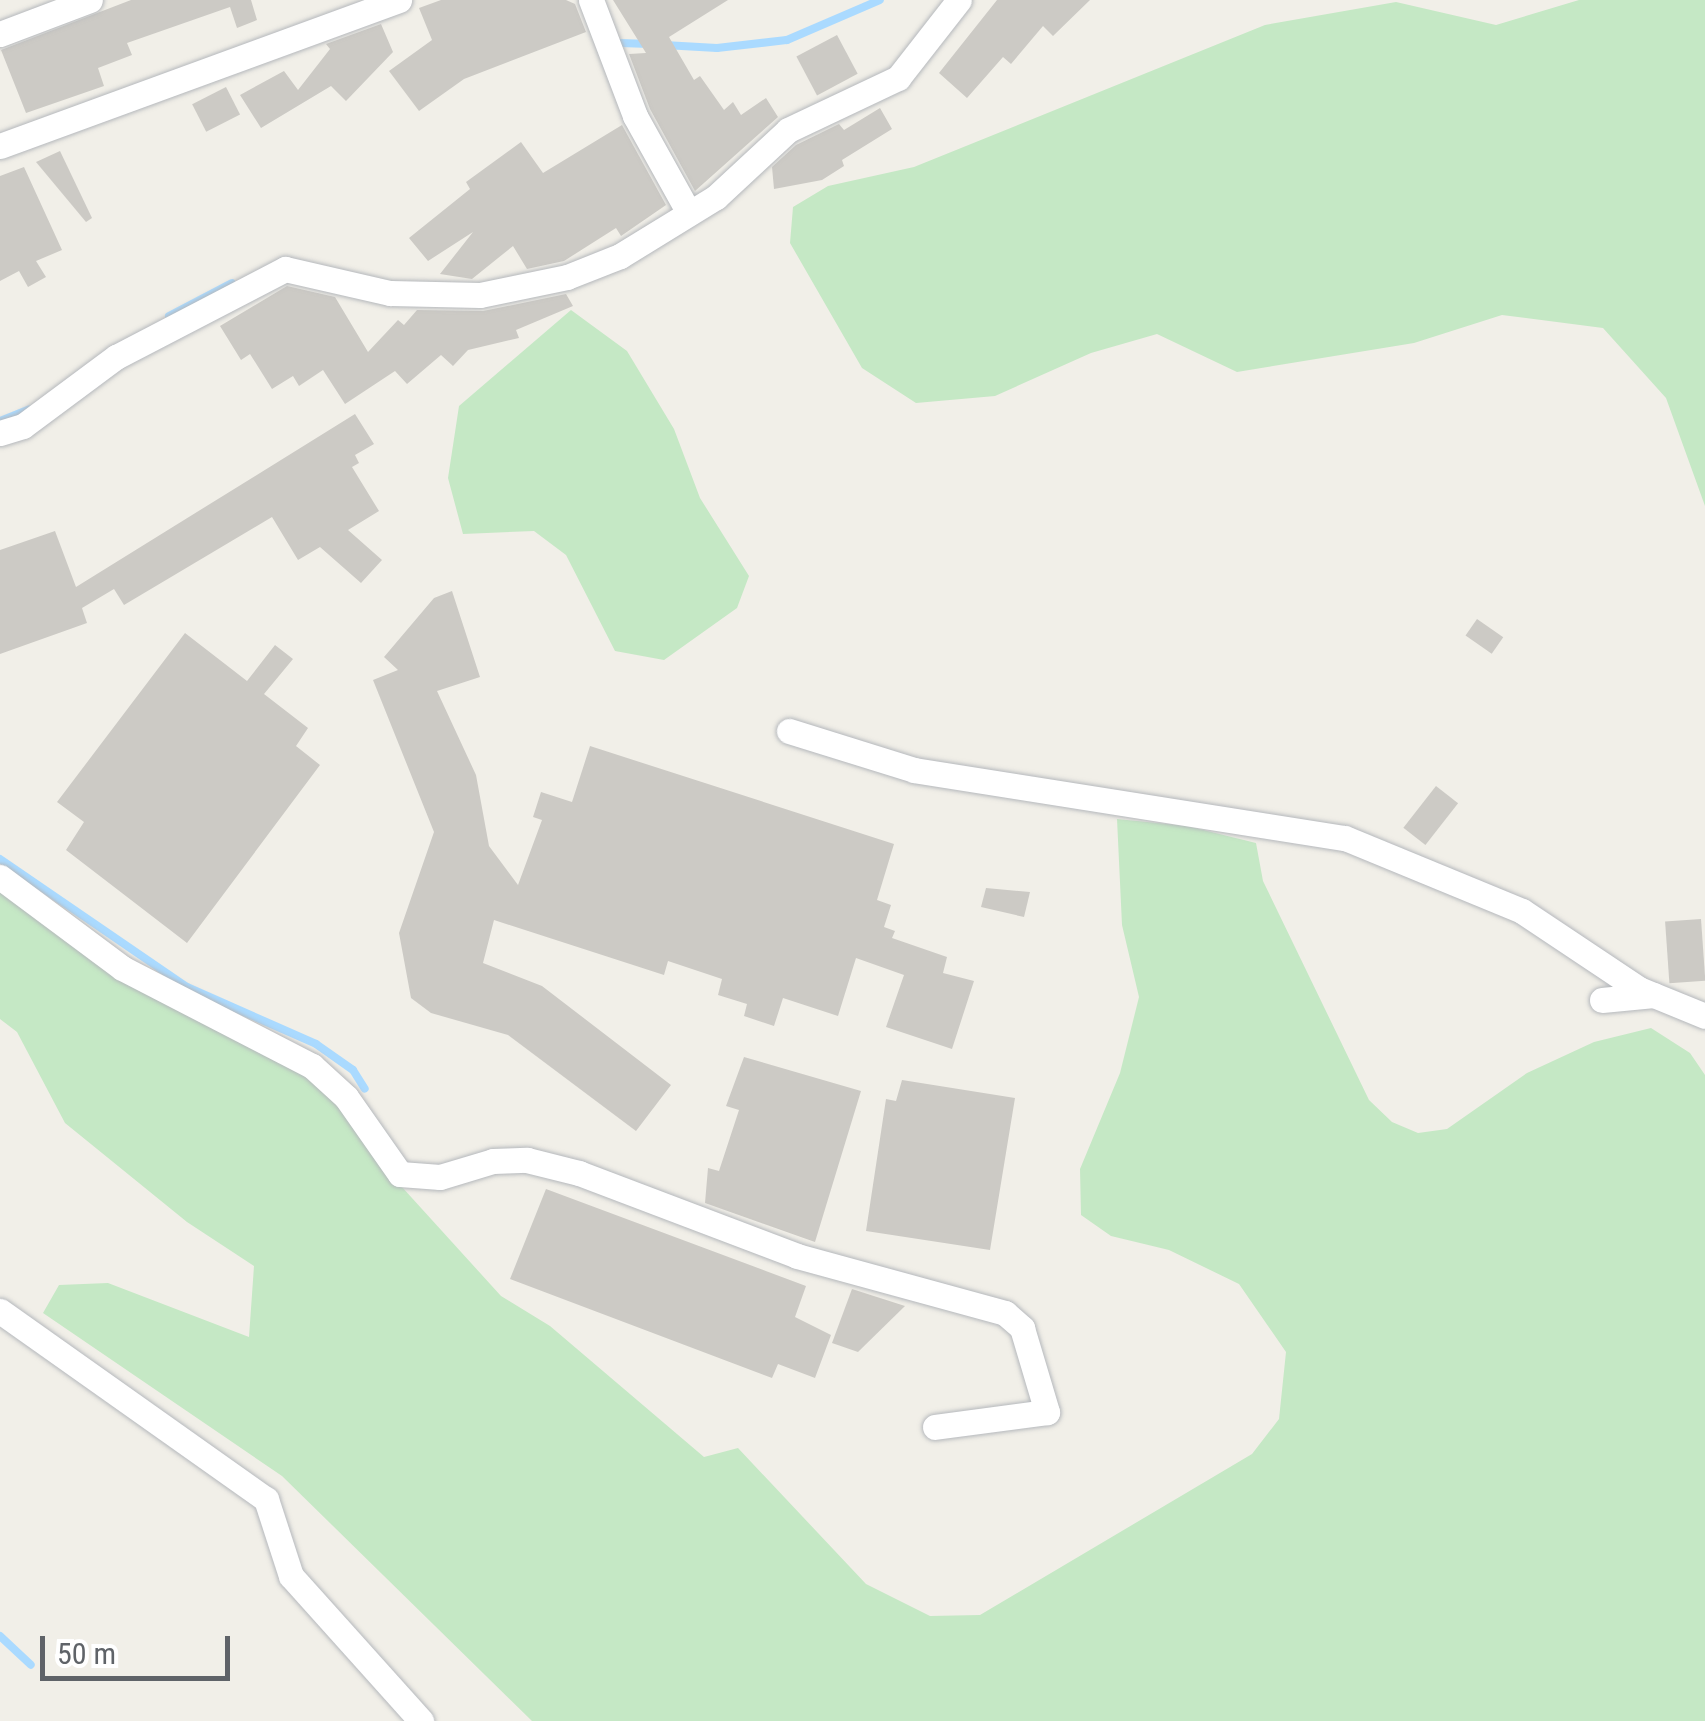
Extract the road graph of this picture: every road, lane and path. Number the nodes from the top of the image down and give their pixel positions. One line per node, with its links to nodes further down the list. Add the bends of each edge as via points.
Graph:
1 (90, 0): 5 (street)
2 (399, 0): 6 (street)
3 (591, 0): 7 (street, via 634,116)
4 (959, 0): 7 (street, via 898,78 788,130)
5 (0, 34)
6 (0, 146)
7 (689, 213): 8 (street, via 620,256 566,278 480,295 418,297 308,272 272,273 116,357 22,426)
8 (0, 433)
9 (789, 731): 11 (street, via 914,770 1345,838 1522,911)
10 (0, 877): 15 (street, via 154,987 312,1066 346,1097 400,1174 440,1177 492,1161 526,1160 579,1173 797,1256 1004,1313 1022,1328 1046,1412)
11 (1654, 995): 12 (street); 13 (street)
12 (1602, 1000)
13 (1705, 1016)
14 (0, 1310): 16 (street, via 266,1499 291,1576)
15 (936, 1427)
16 (421, 1721)

